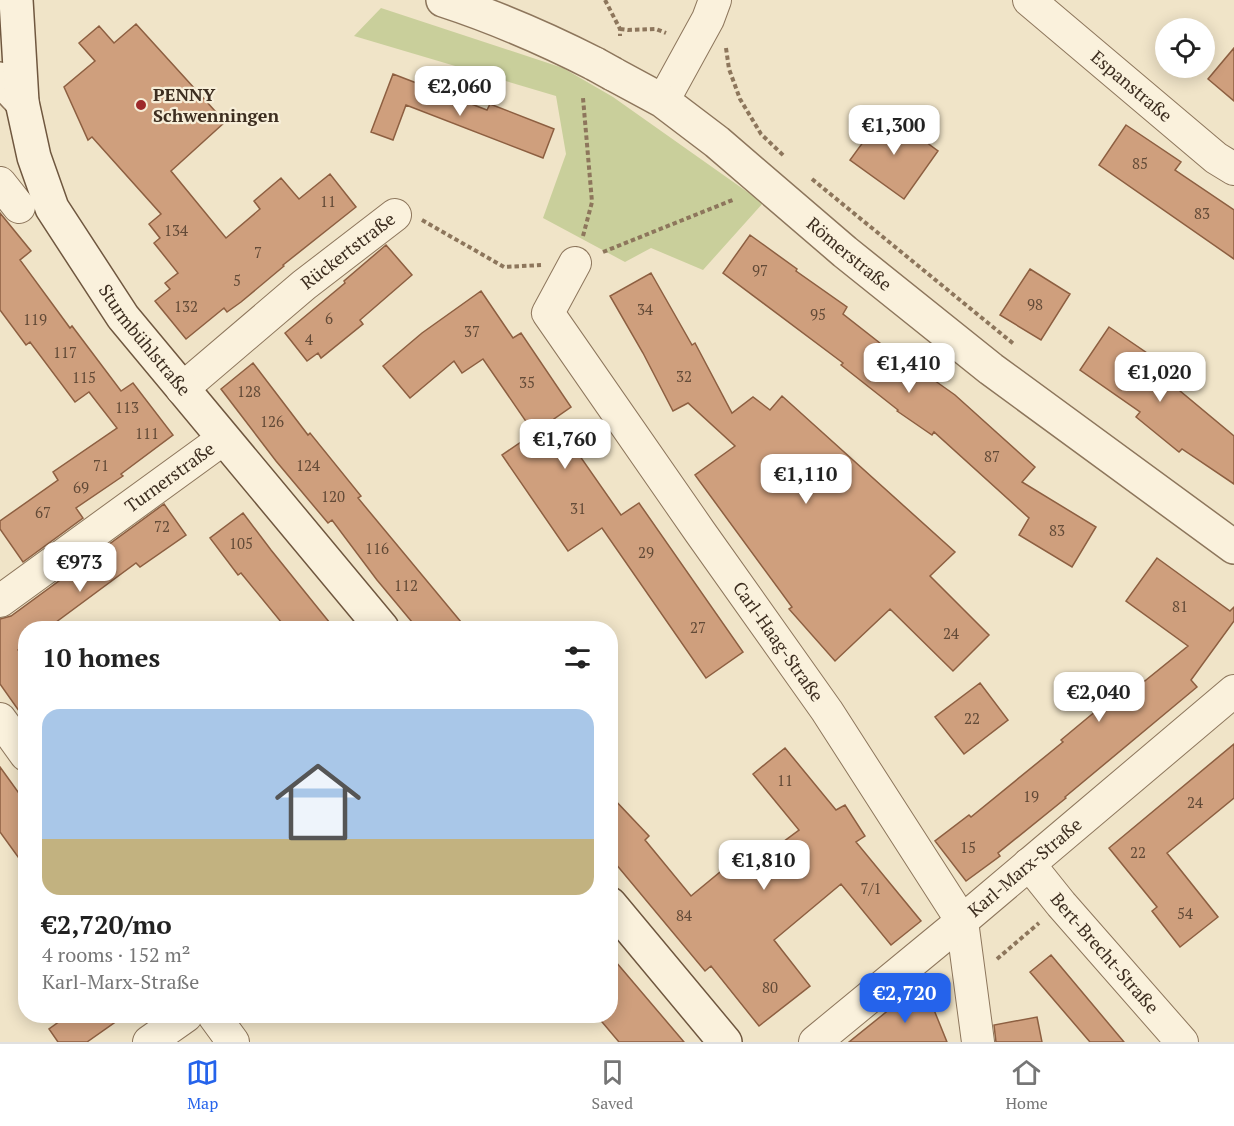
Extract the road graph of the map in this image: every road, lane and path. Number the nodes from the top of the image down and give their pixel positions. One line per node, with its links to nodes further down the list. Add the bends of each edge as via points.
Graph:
1 (16, 0): 10 (street, Sturmbühlstraße)
2 (443, 0): 12 (street, Römerstraße, via 567,50)
3 (605, 0): 6 (path)
4 (715, 0): 12 (street)
5 (1029, 0): 14 (street, Espanstraße)
6 (620, 29): 7 (path); 8 (path)
7 (656, 29)
8 (620, 36)
9 (725, 39): 13 (path, via 729,69 740,99 760,134)
10 (11, 91): 22 (street, Sturmbühlstraße, via 52,208 123,317)
11 (583, 98): 20 (path, via 592,202)
12 (663, 101): 24 (street, Römerstraße, via 717,141 845,252 991,369)
13 (790, 161)
14 (1234, 169)
15 (807, 176): 21 (path)
16 (0, 183): 18 (street)
17 (741, 197): 20 (path, Rückertstraße)
18 (19, 207)
19 (395, 215): 20 (path, Rückertstraße, via 420,219 504,267); 22 (street, Rückertstraße, via 304,285)
20 (575, 263): 33 (street, Carl-Haag-Straße, via 548,313 827,711)
21 (1019, 349)
22 (182, 389): 23 (street, Sturmbühlstraße)
23 (223, 439): 25 (street, Turnerstraße); 26 (street, Sturmbühlstraße)
24 (1234, 547)
25 (0, 601)
26 (376, 621)
27 (1234, 691): 30 (street, Karl-Marx-Straße)
28 (0, 719): 29 (street)
29 (18, 744)
30 (1029, 864): 31 (street, Bert-Brecht-Straße); 33 (street, Karl-Marx-Straße)
31 (1061, 904): 34 (path); 42 (street, Bert-Brecht-Straße)
32 (618, 914): 39 (street)
33 (962, 921): 34 (street, Carl-Haag-Straße); 40 (street, Karl-Marx-Straße)
34 (970, 983): 41 (street, Carl-Haag-Straße)
35 (176, 1023): 37 (street)
36 (219, 1023): 38 (street)
37 (149, 1042)
38 (233, 1042)
39 (725, 1042)
40 (815, 1042)
41 (978, 1042)
42 (1182, 1042)

